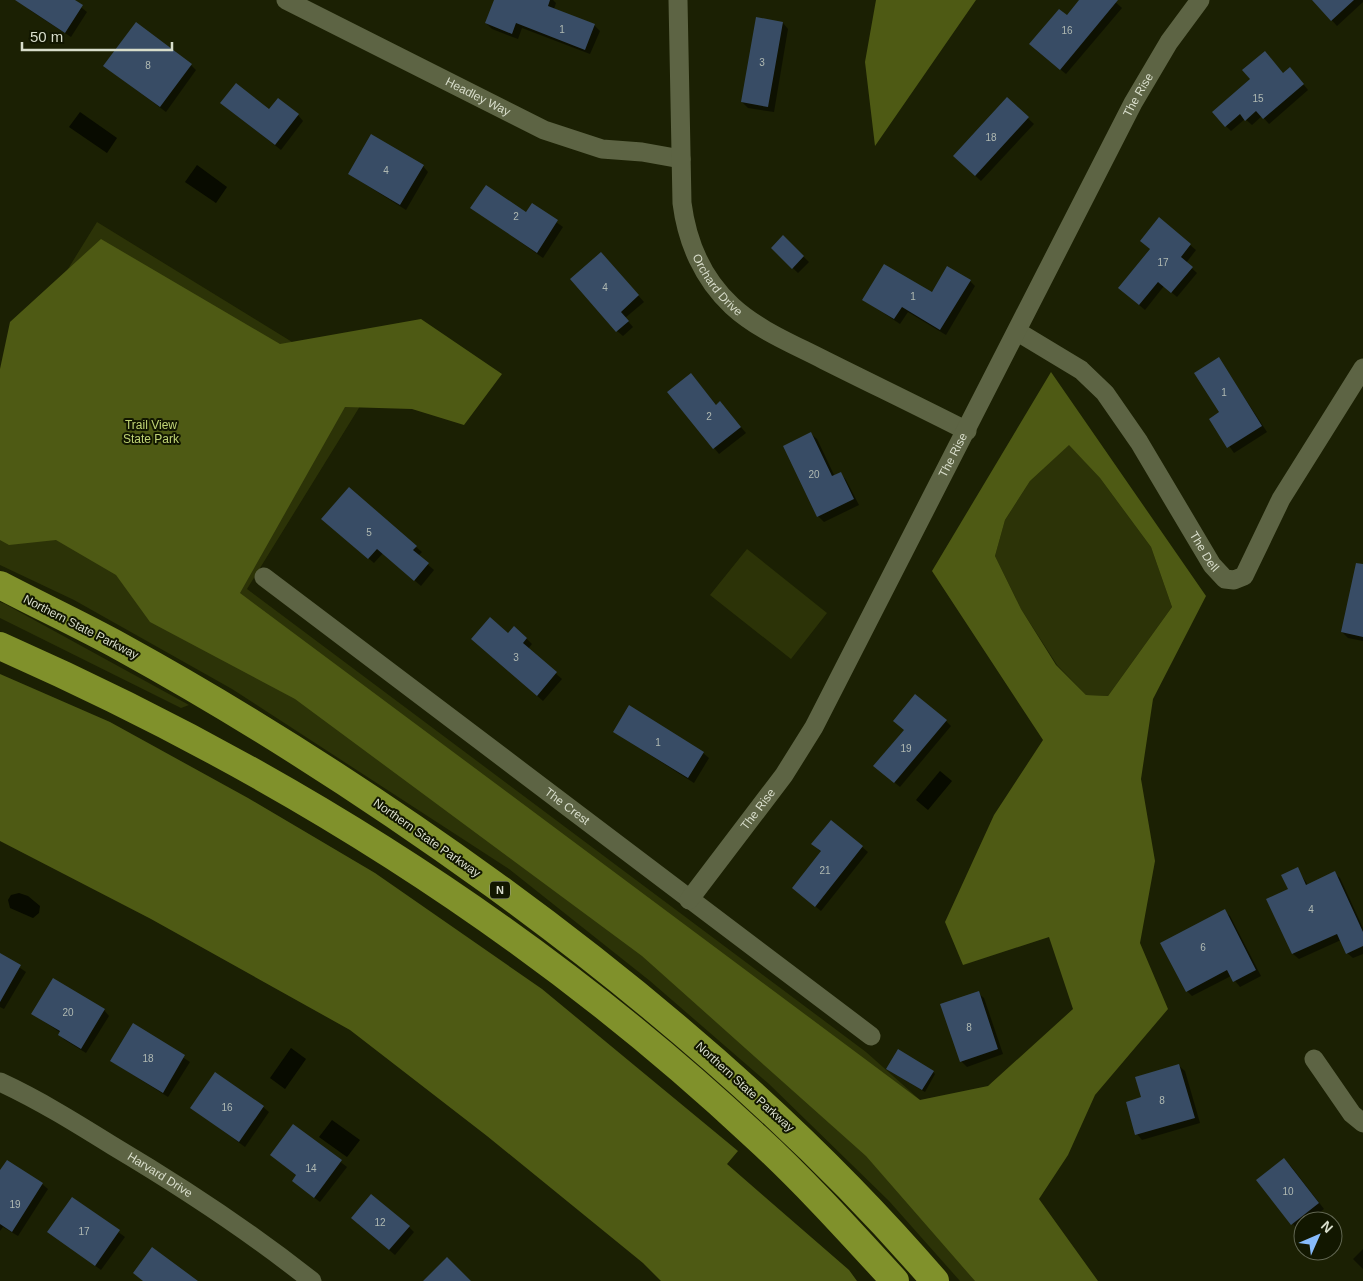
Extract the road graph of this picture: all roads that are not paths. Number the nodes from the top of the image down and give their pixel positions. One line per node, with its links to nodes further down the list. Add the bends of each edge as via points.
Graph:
1 (286, 0): 4 (street, Headley Way, via 544,130 602,149)
2 (678, 0): 4 (street, Orchard Drive)
3 (1200, 0): 5 (street, The Rise, via 1169,42 1133,103)
4 (681, 159): 7 (street, Orchard Drive, via 682,203 692,249 711,282 733,307 770,332)
5 (1018, 332): 6 (street, The Dell, via 1081,370 1105,393 1139,442 1212,565 1225,579 1234,580 1244,576 1281,500); 7 (street, The Rise)
6 (1363, 368)
7 (967, 431): 11 (street, The Rise, via 814,728 784,775)
8 (264, 577): 11 (street, The Crest)
9 (0, 585): 18 (highway, Northern State Parkway / N, via 119,645 355,788 577,945 677,1026 768,1106 864,1202)
10 (0, 646): 17 (highway, via 182,732 288,791 391,854 545,960 640,1035 756,1137)
11 (689, 900): 12 (street, The Crest)
12 (872, 1036)
13 (1314, 1059): 15 (street, via 1352,1114)
14 (0, 1082): 16 (street, Harvard Drive, via 171,1181)
15 (1363, 1123)
16 (312, 1281)
17 (895, 1281)
18 (935, 1281)

